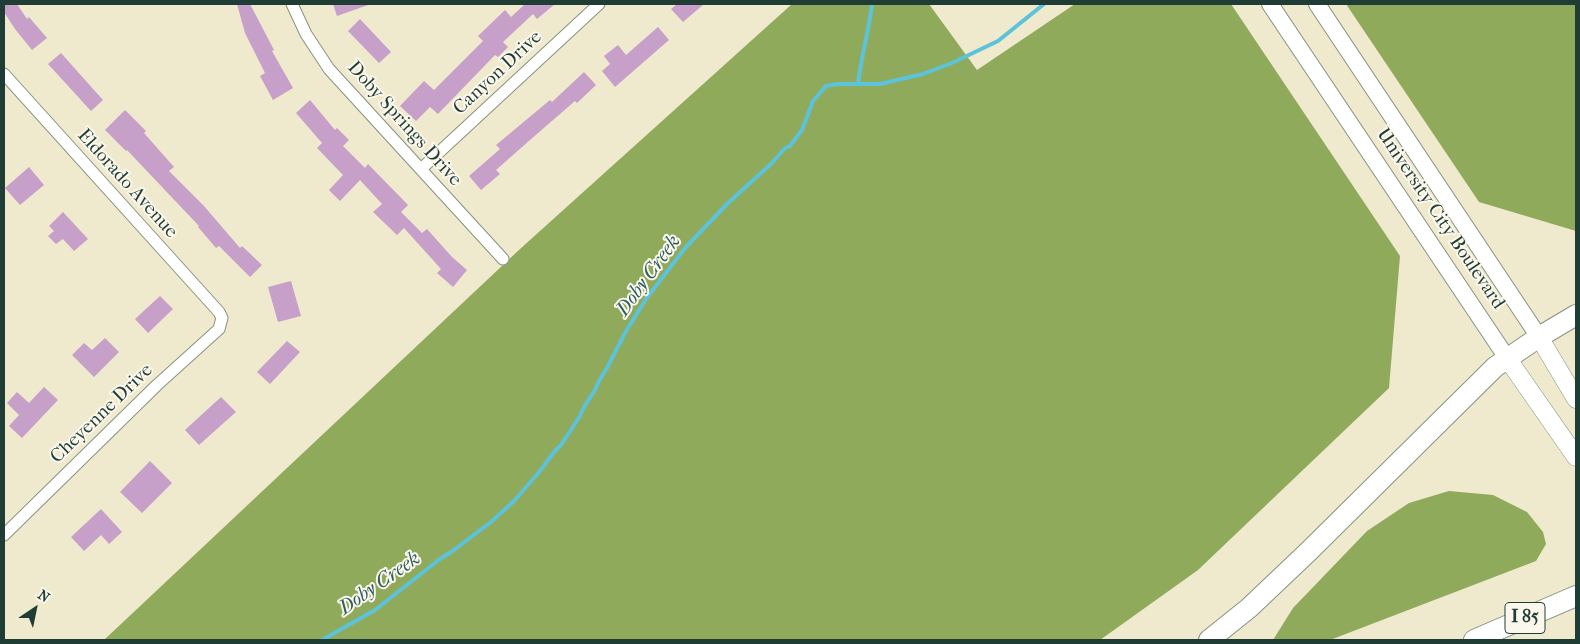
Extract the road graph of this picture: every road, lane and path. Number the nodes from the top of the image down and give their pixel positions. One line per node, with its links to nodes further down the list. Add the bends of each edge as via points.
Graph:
1 (292, 4): 6 (street, Doby Springs Drive, via 322,60)
2 (599, 4): 6 (street, Canyon Drive)
3 (1270, 4): 11 (main road, University City Boulevard)
4 (1316, 4): 10 (main road, University City Boulevard)
5 (4, 74): 9 (street, Eldorado Avenue)
6 (420, 169): 7 (street, Doby Springs Drive)
7 (503, 258)
8 (1576, 315): 10 (highway)
9 (222, 318): 14 (street, Cheyenne Drive, via 219,329)
10 (1539, 337): 11 (highway); 12 (main road, University City Boulevard)
11 (1508, 358): 13 (main road, University City Boulevard); 16 (highway, via 1478,383 1255,602)
12 (1576, 399)
13 (1576, 457)
14 (4, 535)
15 (1576, 596): 17 (highway, I 85)
16 (1209, 640)
17 (1474, 640)

